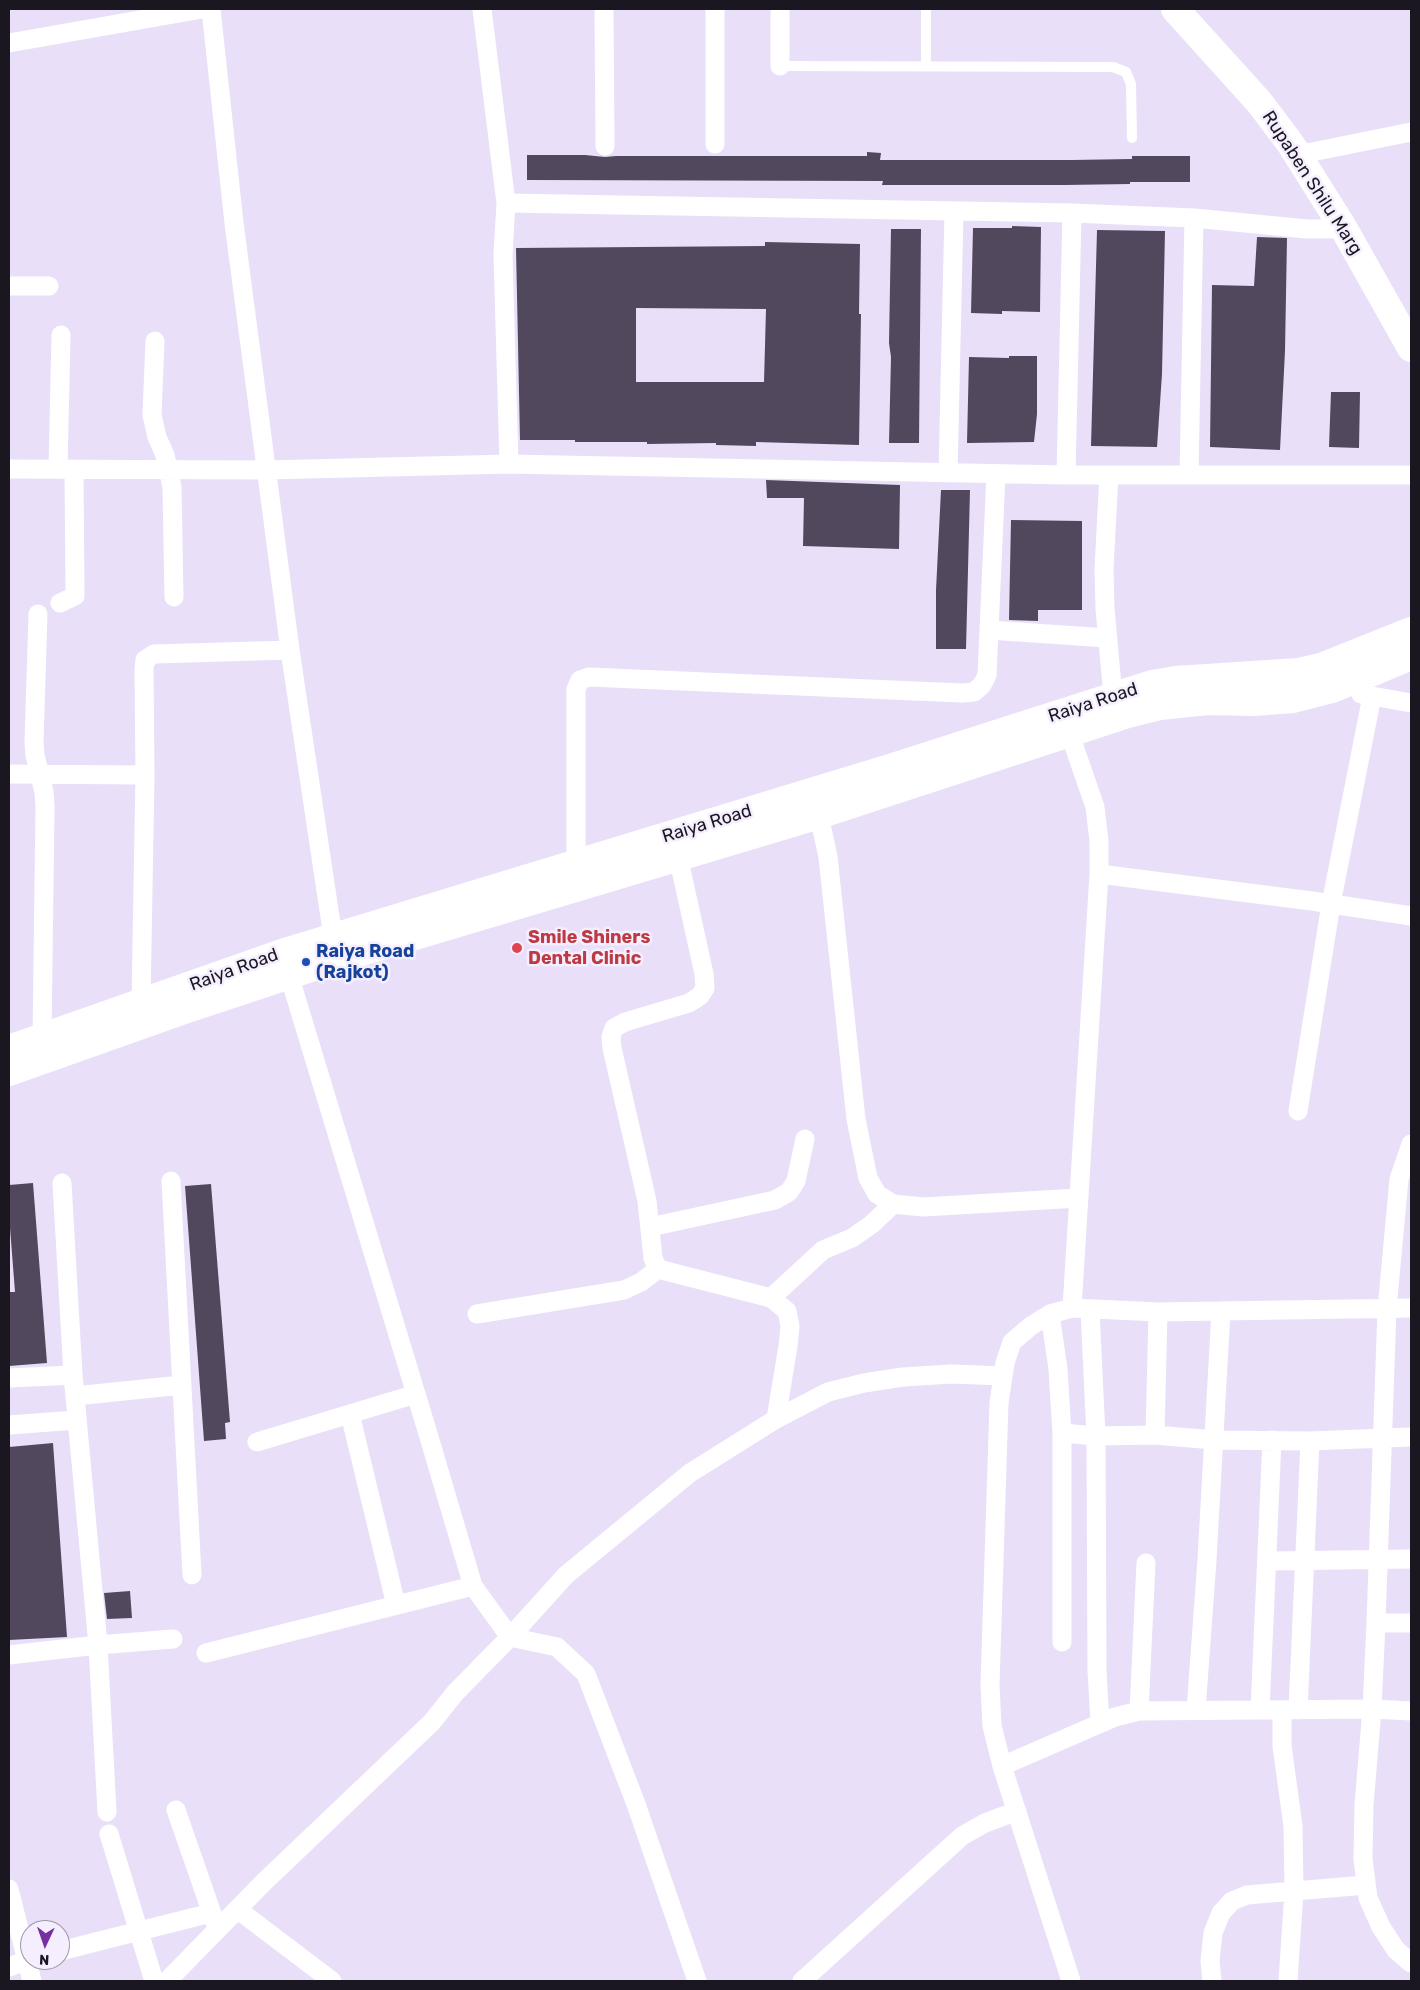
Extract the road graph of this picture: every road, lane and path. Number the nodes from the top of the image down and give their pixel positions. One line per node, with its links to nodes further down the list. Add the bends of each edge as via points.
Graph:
1 (202, 9): 9 (street)
2 (211, 9): 31 (street, via 234,223)
3 (482, 9): 17 (street)
4 (604, 9): 15 (street)
5 (714, 9): 14 (street)
6 (780, 9): 10 (street)
7 (926, 9): 11 (lane)
8 (1175, 9): 16 (street, Rupaben Shilu Marg, via 1259,102)
9 (9, 43)
10 (780, 66): 11 (lane)
11 (926, 66): 13 (lane, via 1113,67 1126,72 1131,84)
12 (1411, 132): 16 (street)
13 (1132, 138)
14 (714, 144)
15 (605, 146)
16 (1298, 155): 21 (street, Rupaben Shilu Marg)
17 (506, 203): 18 (street); 27 (street, via 503,255)
18 (954, 212): 19 (street); 32 (street)
19 (1072, 213): 20 (street); 35 (street)
20 (1194, 218): 21 (street, via 1307,229); 34 (street)
21 (1344, 229): 26 (street, Rupaben Shilu Marg)
22 (9, 286): 23 (street)
23 (49, 286)
24 (61, 335): 29 (street)
25 (155, 341): 30 (street, via 152,415)
26 (1411, 348)
27 (509, 464): 31 (street); 32 (street)
28 (9, 470): 29 (street)
29 (66, 470): 30 (street); 39 (street, via 75,596)
30 (169, 470): 31 (street); 38 (street)
31 (267, 470): 44 (street)
32 (948, 473): 33 (street)
33 (996, 474): 35 (street); 41 (street)
34 (1189, 474): 36 (street); 37 (street)
35 (1066, 475): 36 (street)
36 (1109, 475): 43 (street, via 1104,569)
37 (1411, 475)
38 (174, 597)
39 (60, 603)
40 (38, 614): 52 (street, via 34,742)
41 (989, 630): 43 (street); 57 (street, via 987,675 982,686 974,692 589,677 580,680 576,689)
42 (1411, 631): 47 (street, Raiya Road, via 1321,667 1299,672 1176,680)
43 (1107, 638): 47 (street)
44 (290, 650): 53 (street, via 154,654 145,660); 60 (street)
45 (1411, 656): 46 (street, Raiya Road)
46 (1332, 689): 48 (street); 50 (street, Raiya Road, via 1293,699 1160,706)
47 (1113, 696): 50 (street, Raiya Road)
48 (1372, 696): 49 (street); 58 (street)
49 (1411, 703)
50 (1066, 723): 54 (street, Raiya Road); 56 (street, via 1095,807); 57 (street, Raiya Road, via 887,769)
51 (9, 774): 52 (street)
52 (40, 774): 53 (street); 63 (street, via 45,808)
53 (145, 775): 62 (street)
54 (819, 815): 55 (street, Raiya Road); 72 (street, via 828,857 856,1119 868,1178 877,1194)
55 (678, 856): 57 (street, Raiya Road); 73 (street, via 705,988 689,1003 625,1022 614,1028 611,1037)
56 (1099, 874): 58 (street); 71 (street)
57 (576, 875): 60 (street, Raiya Road); 61 (street, Raiya Road)
58 (1331, 904): 59 (street); 66 (street)
59 (1411, 916)
60 (333, 937): 61 (street, Raiya Road)
61 (285, 964): 62 (street, Raiya Road); 65 (street, Raiya Road, via 184,1010); 87 (street)
62 (141, 1003): 63 (street, Raiya Road)
63 (42, 1039): 64 (street, Raiya Road)
64 (9, 1049)
65 (9, 1072)
66 (1298, 1111)
67 (805, 1139): 73 (street, via 796,1181 789,1192 775,1200)
68 (1411, 1144): 78 (street, via 1399,1179)
69 (171, 1181): 86 (street)
70 (62, 1183): 83 (street)
71 (1079, 1198): 72 (street, via 923,1207); 77 (street)
72 (893, 1204): 75 (street, via 852,1238 823,1250)
73 (650, 1227): 74 (street, via 653,1258)
74 (658, 1269): 75 (street); 81 (street, via 642,1282 624,1290)
75 (771, 1298): 90 (street, via 787,1311 790,1326)
76 (1411, 1308): 78 (street)
77 (1081, 1309): 80 (street); 82 (street); 94 (street)
78 (1387, 1309): 79 (street); 97 (street)
79 (1221, 1311): 80 (street); 98 (street)
80 (1158, 1312): 95 (street)
81 (477, 1314)
82 (1050, 1314): 84 (street, via 1012,1342); 93 (street)
83 (73, 1375): 85 (street); 88 (street)
84 (1003, 1376): 90 (street, via 952,1374 864,1383 828,1392); 125 (street, via 999,1403 990,1685 992,1726)
85 (9, 1378)
86 (182, 1385): 88 (street); 107 (street)
87 (416, 1394): 89 (street); 108 (street)
88 (75, 1396): 91 (street)
89 (350, 1414): 101 (street); 109 (street)
90 (776, 1419): 112 (street, via 690,1473 624,1526 566,1575)
91 (78, 1420): 92 (street); 115 (street)
92 (9, 1425)
93 (1062, 1433): 94 (street); 114 (street)
94 (1096, 1436): 95 (street); 124 (street)
95 (1155, 1436): 98 (street)
96 (1411, 1437): 97 (street)
97 (1383, 1438): 100 (street); 104 (street)
98 (1214, 1440): 99 (street); 118 (street)
99 (1272, 1440): 100 (street); 105 (street)
100 (1310, 1441): 103 (street)
101 (257, 1442)
102 (1411, 1559): 104 (street)
103 (1304, 1560): 104 (street); 105 (street); 120 (street)
104 (1377, 1560): 110 (street)
105 (1268, 1561): 119 (street)
106 (1146, 1563): 122 (street)
107 (192, 1575)
108 (473, 1586): 109 (street); 112 (street)
109 (396, 1605): 116 (street)
110 (1376, 1623): 111 (street); 121 (street)
111 (1411, 1623)
112 (510, 1637): 133 (street, via 454,1692 432,1722); 142 (street, via 557,1647 586,1674)
113 (173, 1639): 115 (street)
114 (1062, 1642)
115 (98, 1645): 117 (street); 128 (street)
116 (206, 1653)
117 (9, 1655)
118 (1196, 1710): 119 (street); 122 (street)
119 (1260, 1710): 120 (street)
120 (1290, 1710): 121 (street); 132 (street, via 1282,1746 1293,1826)
121 (1372, 1710): 123 (street); 130 (street, via 1364,1805)
122 (1139, 1711): 124 (street)
123 (1411, 1711)
124 (1100, 1723): 125 (street)
125 (1002, 1766): 127 (street)
126 (176, 1810): 134 (street)
127 (1017, 1811): 143 (street, via 962,1836); 144 (street)
128 (107, 1812)
129 (109, 1834): 136 (street)
130 (1366, 1884): 132 (street); 138 (street, via 1368,1898 1381,1927 1396,1950)
131 (9, 1888): 135 (street)
132 (1294, 1891): 145 (street, via 1247,1895 1226,1907 1214,1932 1210,1960); 146 (street)
133 (237, 1909): 134 (street); 141 (street)
134 (214, 1921): 136 (street); 140 (street)
135 (20, 1930)
136 (138, 1930): 137 (street); 139 (street)
137 (70, 1948)
138 (1411, 1963)
139 (154, 1981)
140 (167, 1981)
141 (332, 1981)
142 (698, 1981)
143 (802, 1981)
144 (1071, 1981)
145 (1212, 1981)
146 (1288, 1981)

